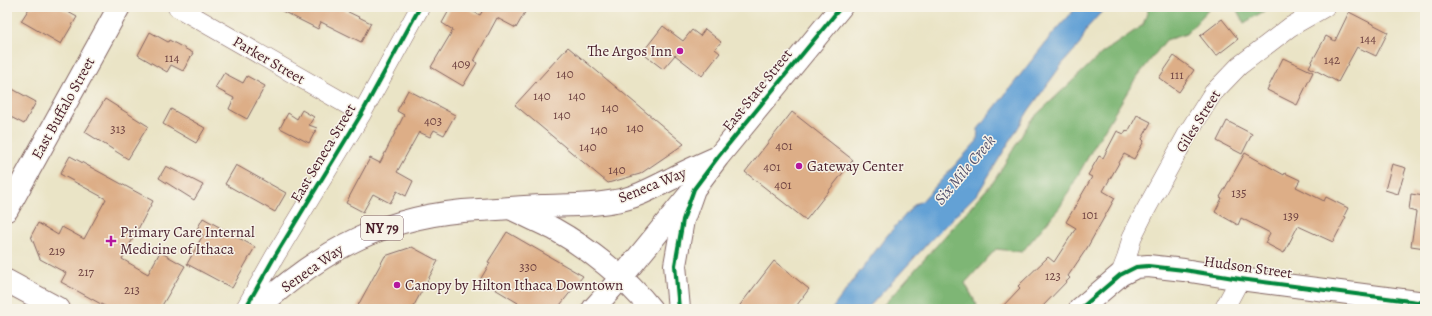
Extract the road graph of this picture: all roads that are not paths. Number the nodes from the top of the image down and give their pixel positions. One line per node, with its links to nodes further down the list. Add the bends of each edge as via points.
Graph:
1 (177, 7): 6 (street, Parker Street)
2 (420, 7): 6 (street, East Seneca Street)
3 (841, 7): 7 (main road, East State Street / NY 79)
4 (1325, 7): 11 (street, Giles Street, via 1290,28 1239,66 1213,93 1144,213 1132,237)
5 (113, 9): 10 (main road, East Buffalo Street)
6 (362, 112): 17 (street, East Seneca Street)
7 (718, 157): 8 (main road, East State Street / NY 79); 9 (main road, Seneca Way / NY 79, via 653,188 617,201)
8 (694, 189): 12 (main road, East State Street); 21 (main road, NY 79, via 683,220 675,265)
9 (512, 209): 12 (main road, Seneca Way / NY 79, via 578,244 601,260); 18 (main road, Seneca Way / NY 79, via 431,215 409,219 362,236 312,265)
10 (7, 210)
11 (1120, 275): 13 (main road, Hudson Street, via 1136,267 1148,266); 22 (main road, Hudson Street)
12 (620, 278): 19 (main road, East State Street); 20 (main road, NY 79, via 641,296)
13 (1240, 279): 15 (main road, Hudson Street); 23 (street)
14 (7, 281): 16 (main road)
15 (1425, 303)
16 (59, 309)
17 (244, 309)
18 (257, 309)
19 (593, 309)
20 (651, 309)
21 (679, 309)
22 (1080, 309)
23 (1224, 309)

